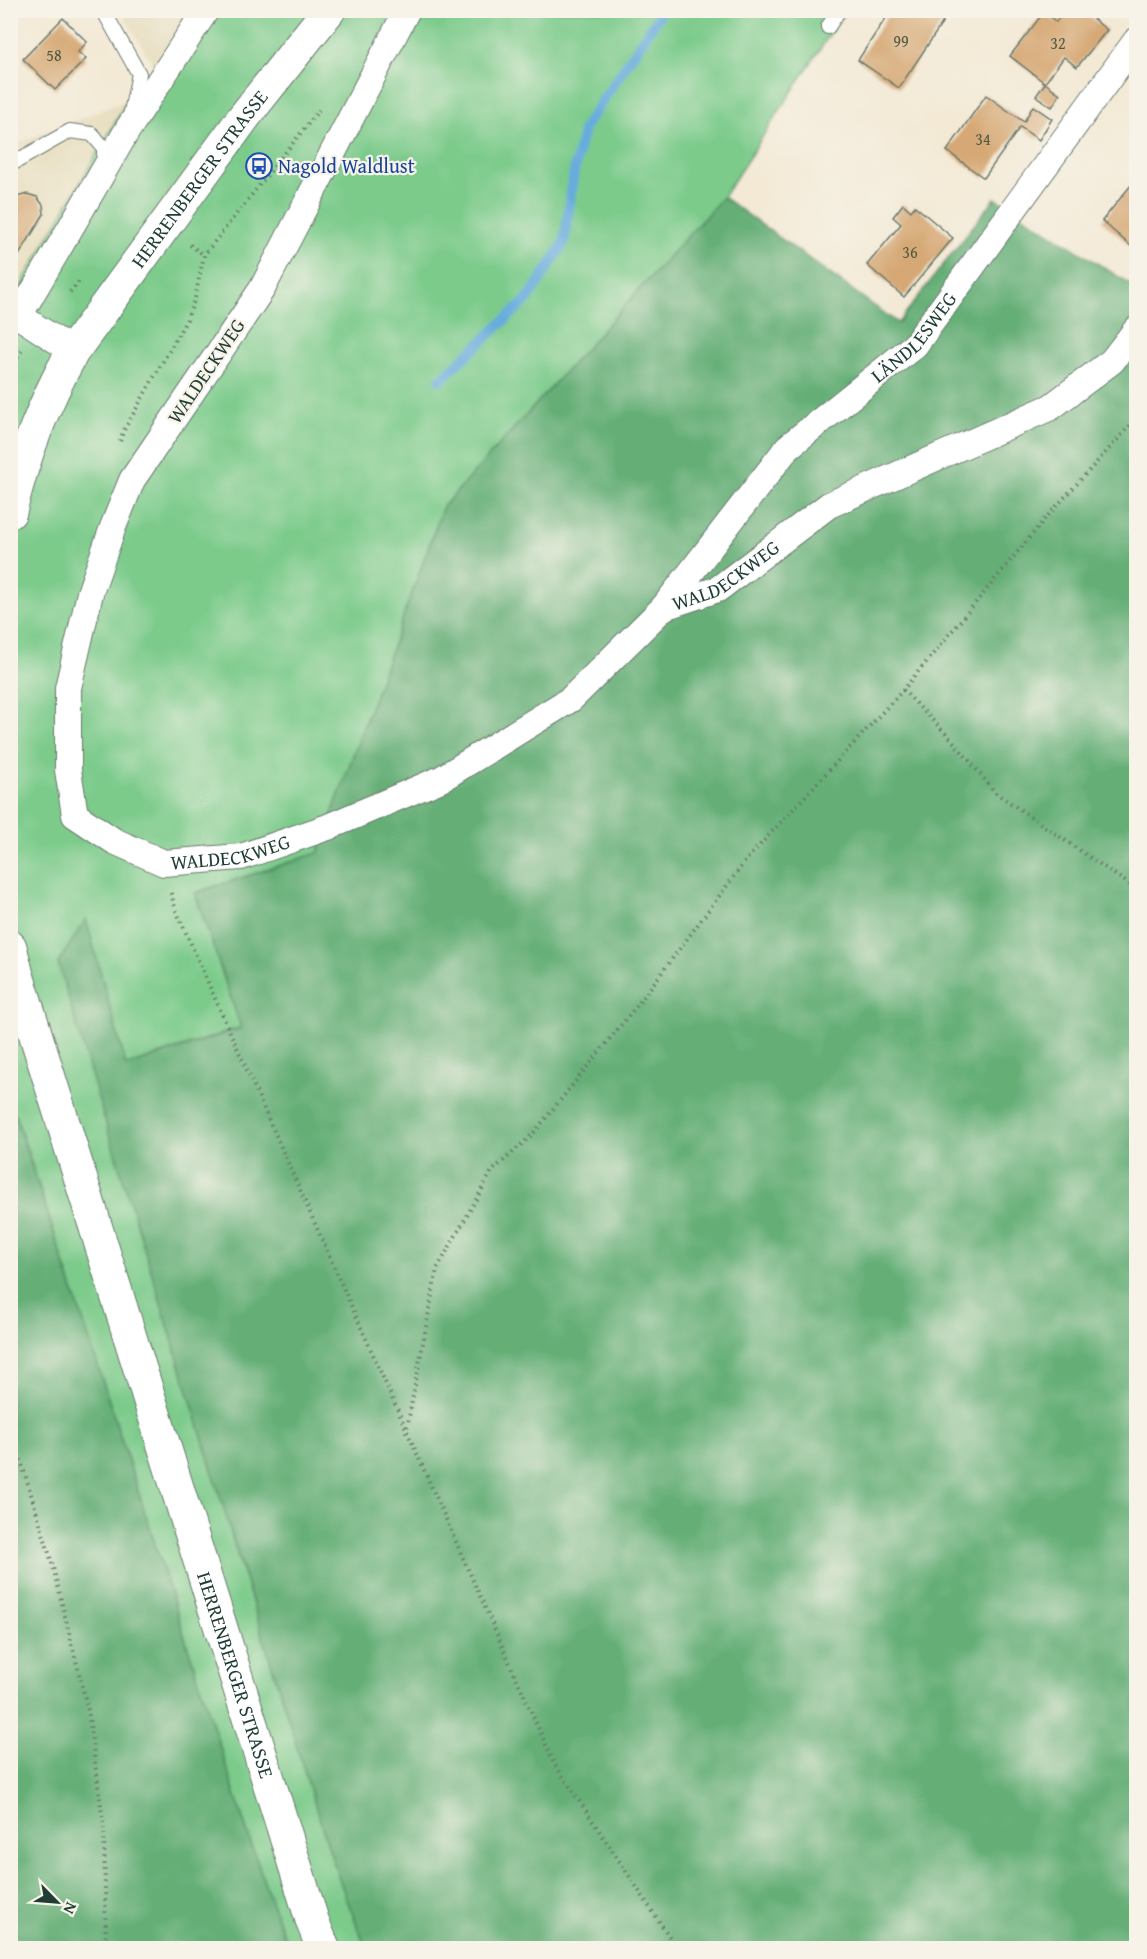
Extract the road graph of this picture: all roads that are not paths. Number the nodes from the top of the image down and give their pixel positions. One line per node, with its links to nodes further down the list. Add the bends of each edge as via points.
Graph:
1 (103, 10): 8 (lane, via 139,74)
2 (206, 10): 8 (street)
3 (329, 10): 13 (main road, HERRENBERGER STRASSE, via 244,117)
4 (407, 10): 15 (street, WALDECKWEG, via 262,289 132,480 90,593 68,688 68,770 75,815 114,841 164,863 241,857 328,827 441,779 571,699)
5 (839, 10): 6 (lane)
6 (828, 27)
7 (1137, 41): 15 (street, LÄNDLESWEG, via 915,345 788,447)
8 (128, 129): 10 (street)
9 (10, 165): 10 (lane, via 70,131 92,134 104,148)
10 (104, 169): 11 (street)
11 (15, 314): 13 (street)
12 (1137, 330): 15 (street, WALDECKWEG, via 1112,361 1051,407 829,505 718,589)
13 (73, 351): 14 (main road, HERRENBERGER STRASSE, via 25,458)
14 (10, 512)
15 (664, 607)
16 (10, 947): 17 (main road, HERRENBERGER STRASSE)
17 (323, 1948)

